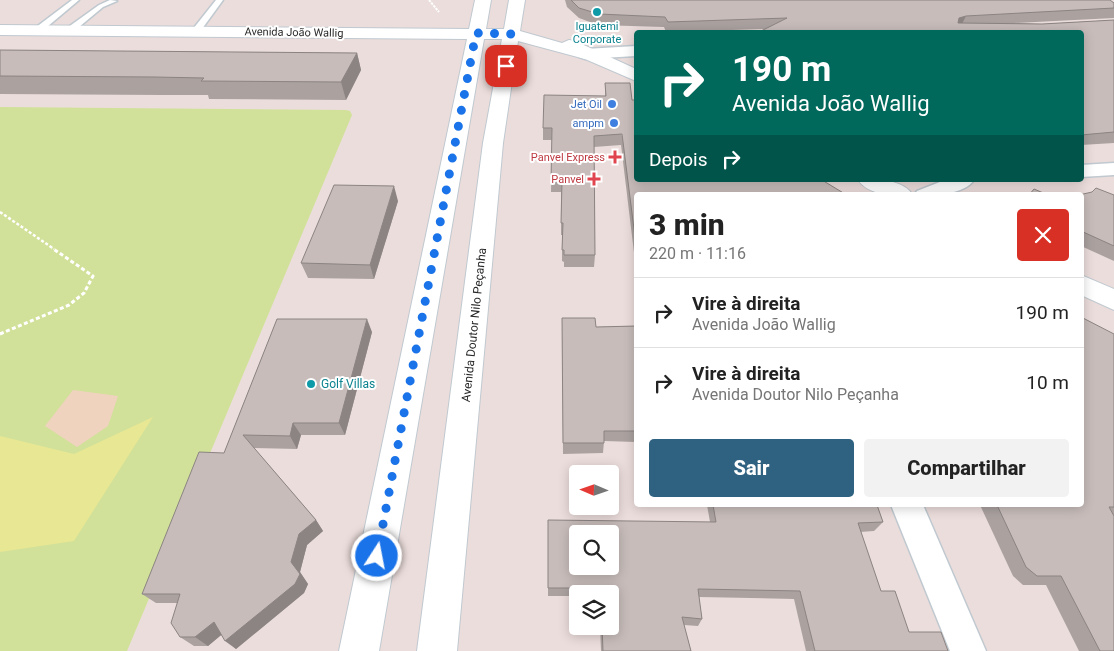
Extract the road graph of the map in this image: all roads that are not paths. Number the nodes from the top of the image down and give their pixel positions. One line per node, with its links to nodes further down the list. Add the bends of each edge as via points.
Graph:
1 (76, 0): 7 (lane)
2 (220, 0): 9 (lane)
3 (114, 1): 8 (lane, via 101,6)
4 (482, 5): 5 (main road); 10 (main road); 12 (main road)
5 (515, 5): 11 (main road, Avenida Doutor Nilo Peçanha); 14 (main road)
6 (0, 30): 7 (main road, Avenida João Wallig)
7 (38, 30): 8 (main road, Avenida João Wallig)
8 (70, 30): 9 (main road, Avenida João Wallig)
9 (196, 31): 10 (main road, Avenida João Wallig)
10 (418, 33): 12 (main road, Avenida João Wallig); 12 (main road, via 458,49)
11 (510, 40): 12 (main road, Avenida João Wallig); 14 (main road, Avenida João Wallig); 26 (main road, Avenida Doutor Nilo Peçanha, via 494,143)
12 (474, 45): 25 (main road)
13 (634, 51): 14 (street)
14 (585, 54): 15 (main road)
15 (634, 75)
16 (1114, 169): 17 (street)
17 (1084, 171)
18 (873, 182): 20 (main road)
19 (959, 182): 21 (street)
20 (895, 192)
21 (932, 192)
22 (1084, 285): 23 (main road)
23 (1114, 300)
24 (908, 507): 27 (street)
25 (359, 651)
26 (437, 651)
27 (968, 651)

